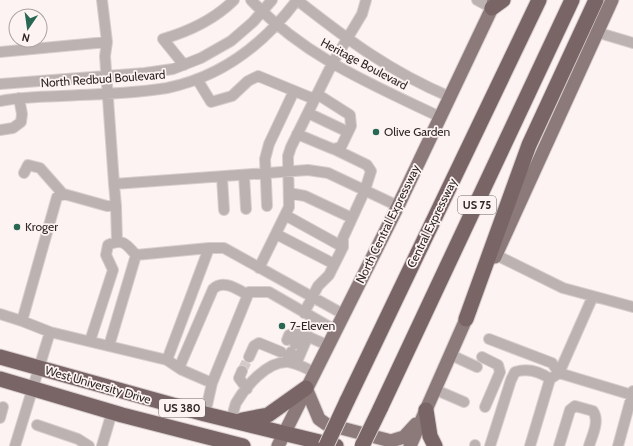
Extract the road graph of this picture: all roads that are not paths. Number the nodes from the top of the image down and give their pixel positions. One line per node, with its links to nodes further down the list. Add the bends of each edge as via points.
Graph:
1 (102, 0): 17 (street)
2 (234, 0): 21 (street, via 197,27 164,39)
3 (252, 0): 13 (street, Heritage Boulevard)
4 (272, 0): 13 (street, North Redbud Boulevard)
5 (297, 0): 14 (street, North Redbud Boulevard); 16 (street, Heritage Boulevard)
6 (366, 0): 16 (street, via 362,14)
7 (477, 0): 12 (street)
8 (539, 0): 112 (highway, Central Expressway / US 75, bridge)
9 (572, 0): 114 (highway, US 75, bridge)
10 (596, 0): 68 (highway, via 529,145)
11 (612, 0): 15 (main road)
12 (497, 3): 28 (main road, North Central Expressway)
13 (262, 11): 14 (street, Heritage Boulevard); 21 (street, North Redbud Boulevard, via 231,41)
14 (277, 25): 20 (street, Heritage Boulevard); 23 (street, North Redbud Boulevard, via 238,58)
15 (596, 32): 18 (street); 58 (main road)
16 (348, 40): 20 (street); 28 (street, Heritage Boulevard, via 398,73)
17 (107, 42): 19 (street); 22 (street)
18 (633, 43)
19 (0, 52)
20 (332, 64): 27 (street); 32 (street, Heritage Boulevard)
21 (184, 65): 22 (street, North Redbud Boulevard, via 162,71)
22 (107, 76): 24 (street, North Redbud Boulevard); 26 (street)
23 (197, 79): 25 (street, via 211,102 232,96 248,81 258,76); 26 (street, North Redbud Boulevard, via 165,88)
24 (0, 84)
25 (294, 91): 27 (street); 39 (street, via 268,144)
26 (108, 93): 29 (street, North Redbud Boulevard); 42 (street)
27 (316, 97): 31 (street); 34 (street, via 350,115 351,126)
28 (450, 97): 32 (main road, North Central Expressway)
29 (19, 98): 30 (street, North Redbud Boulevard); 33 (street, via 21,122 13,128)
30 (0, 100)
31 (308, 113): 34 (street); 35 (street)
32 (440, 117): 48 (main road, North Central Expressway)
33 (0, 130)
34 (348, 132): 36 (street, via 341,147)
35 (297, 134): 36 (street); 37 (street, via 288,156)
36 (334, 149): 43 (street, via 368,165 371,170)
37 (288, 172): 39 (street); 43 (street, via 308,170 328,173); 45 (street)
38 (24, 173): 44 (street, via 28,166 40,168)
39 (264, 174): 40 (street); 47 (street)
40 (244, 175): 41 (street); 49 (street)
41 (222, 177): 42 (street); 50 (street)
42 (114, 184): 46 (street)
43 (365, 190): 48 (street); 52 (street)
44 (63, 194): 46 (street); 69 (street, via 57,197)
45 (289, 194): 51 (street, via 289,207); 52 (street, via 305,196)
46 (116, 206): 54 (street)
47 (267, 206)
48 (398, 206): 67 (main road, North Central Expressway)
49 (246, 209)
50 (224, 210)
51 (285, 215): 53 (street); 55 (street)
52 (352, 218): 55 (street, via 343,238)
53 (276, 234): 59 (street); 60 (street)
54 (117, 241): 57 (street, via 123,242); 74 (street, via 108,245 106,255 113,270)
55 (343, 247): 59 (street)
56 (209, 248): 57 (street); 60 (street, via 224,248); 82 (street)
57 (136, 255): 76 (street)
58 (496, 255): 62 (street, via 564,288); 68 (main road)
59 (334, 264): 63 (street)
60 (259, 268): 63 (street)
61 (248, 295): 65 (street, via 249,292 269,292); 84 (street, via 224,284 212,289); 91 (street)
62 (593, 296): 64 (street); 88 (street)
63 (312, 297): 65 (street); 67 (street)
64 (633, 307)
65 (304, 313): 70 (street)
66 (0, 314): 69 (street)
67 (343, 314): 70 (main road, North Central Expressway)
68 (466, 319): 78 (main road)
69 (22, 321): 71 (street)
70 (335, 330): 75 (main road, North Central Expressway)
71 (50, 332): 74 (street); 85 (street)
72 (304, 335): 75 (street); 77 (street); 77 (street)
73 (489, 339): 88 (street, via 552,363)
74 (90, 341): 76 (street)
75 (327, 345): 87 (main road, North Central Expressway)
76 (109, 346): 82 (street)
77 (288, 352): 80 (street, via 259,343 254,346); 87 (street); 94 (street, via 279,363 261,371)
78 (451, 355): 83 (street); 95 (main road)
79 (0, 357): 85 (highway, West University Drive / US 380)
80 (249, 357)
81 (482, 357): 99 (street, via 498,365 500,372)
82 (167, 360): 84 (street)
83 (477, 367)
84 (179, 368): 91 (street)
85 (40, 369): 92 (street); 102 (highway, West University Drive / US 380)
86 (242, 371): 94 (street, via 239,378)
87 (314, 372): 93 (main road, North Central Expressway)
88 (559, 373): 90 (street); 96 (street)
89 (0, 378): 92 (highway, West University Drive / US 380)
90 (550, 379): 117 (street, via 525,369 516,372 511,380); 118 (street)
91 (212, 383): 102 (street)
92 (33, 388): 101 (highway, West University Drive / US 380); 109 (street)
93 (306, 388): 100 (main road, via 322,422 384,440 391,441 404,437); 104 (highway, via 268,415); 106 (main road, North Central Expressway)
94 (247, 389): 104 (street, via 236,403)
95 (436, 390): 97 (street); 100 (main road)
96 (632, 393): 121 (street)
97 (464, 402)
98 (3, 407): 103 (street)
99 (485, 407)
100 (426, 410): 115 (main road); 116 (highway, via 430,436)
101 (112, 412): 107 (highway, West University Drive / US 380); 110 (street)
102 (205, 414): 104 (highway, West University Drive / US 380)
103 (0, 418)
104 (231, 420): 106 (highway, West University Drive / US 380)
105 (37, 426): 108 (street)
106 (281, 440): 113 (highway, West University Drive / US 380)
107 (214, 443): 111 (highway, West University Drive / US 380)
108 (85, 444)
109 (15, 446)
110 (103, 446)
111 (243, 446)
112 (326, 446)
113 (336, 446)
114 (362, 446)
115 (410, 446)
116 (435, 446)
117 (490, 446)
118 (530, 446)
119 (559, 446): 120 (street, via 570,410 575,406 594,411 596,415 597,420)
120 (589, 446)
121 (618, 446)

